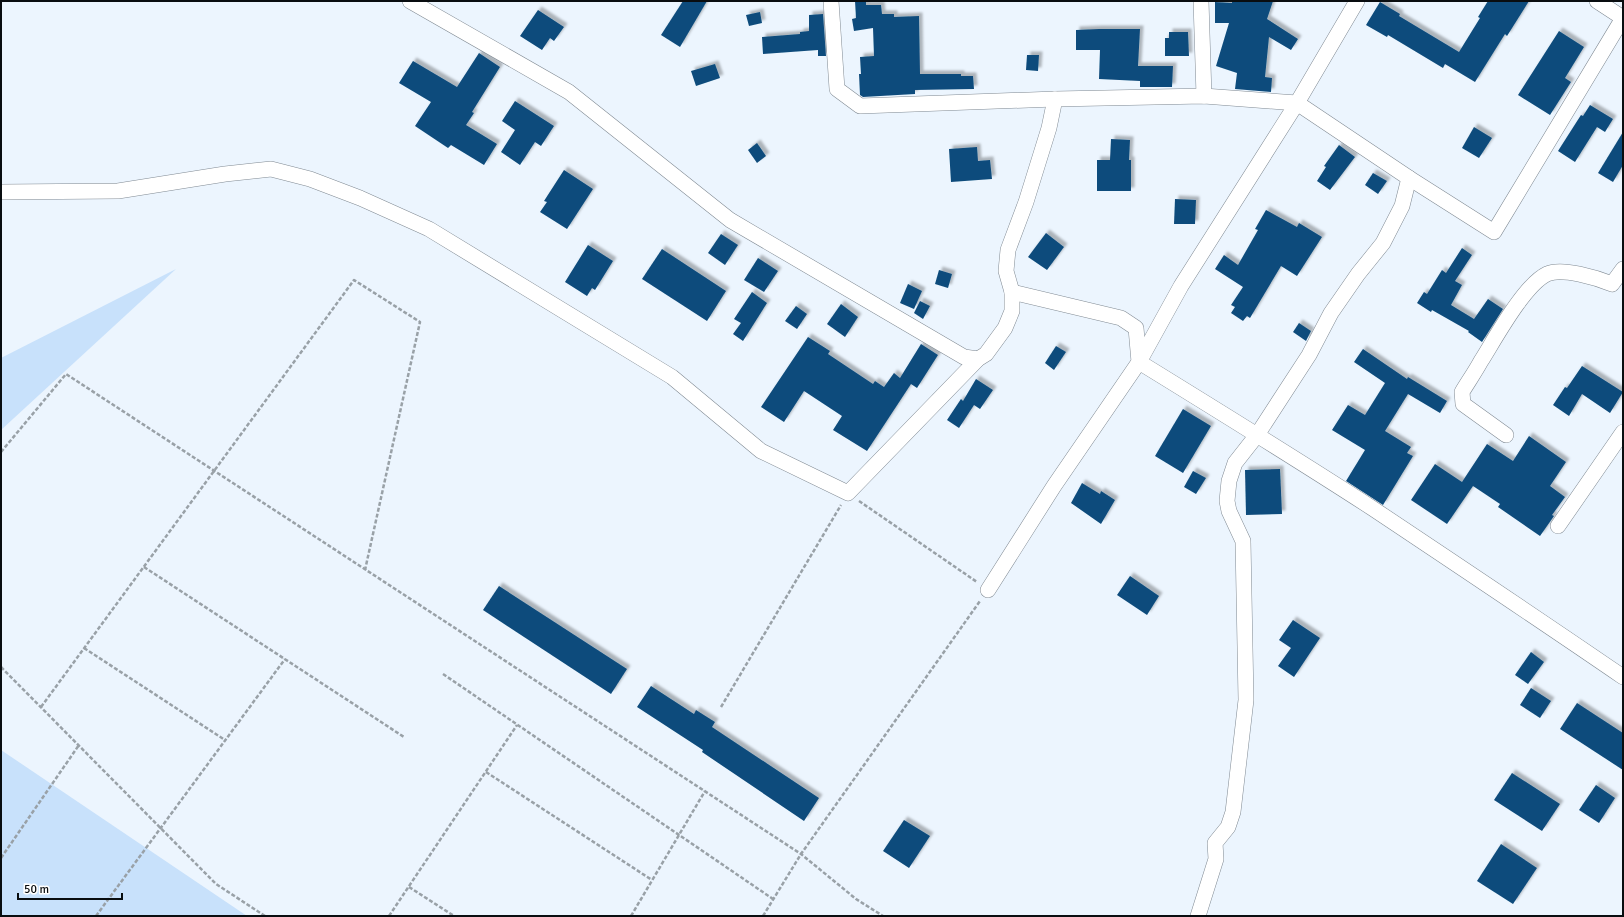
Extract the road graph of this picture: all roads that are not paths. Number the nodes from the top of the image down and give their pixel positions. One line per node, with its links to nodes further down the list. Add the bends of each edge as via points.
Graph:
1 (410, 1): 14 (street, via 569,92 730,220 964,357)
2 (832, 1): 8 (street, via 837,89 860,106)
3 (1201, 1): 7 (street)
4 (1357, 1): 9 (street)
5 (1597, 1): 6 (street)
6 (1623, 18): 10 (street, via 1494,232)
7 (1204, 96): 8 (street); 9 (street)
8 (1055, 99): 13 (street, via 1049,128 1026,202 1008,250 1006,270)
9 (1298, 103): 10 (street); 15 (street, via 1181,286)
10 (1409, 178): 17 (street, via 1402,206 1383,243 1331,314 1309,355)
11 (1, 192): 14 (street, via 118,191 271,169 310,179 429,229 672,377 761,451 848,493)
12 (1623, 269): 18 (street, via 1612,284 1599,278 1567,272 1548,274 1522,299 1462,392 1462,404)
13 (1012, 292): 14 (street, via 1012,311 1005,328 986,354); 15 (street, via 1121,318 1136,328)
14 (978, 359)
15 (1139, 362): 17 (street); 20 (street, via 1054,486)
16 (1623, 432): 19 (street)
17 (1257, 435): 21 (street, via 1372,508); 22 (street, via 1235,463 1229,481 1229,511 1243,541 1246,700 1233,812 1228,827 1216,843 1216,859)
18 (1506, 436)
19 (1558, 526)
20 (988, 590)
21 (1623, 677)
22 (1198, 916)

